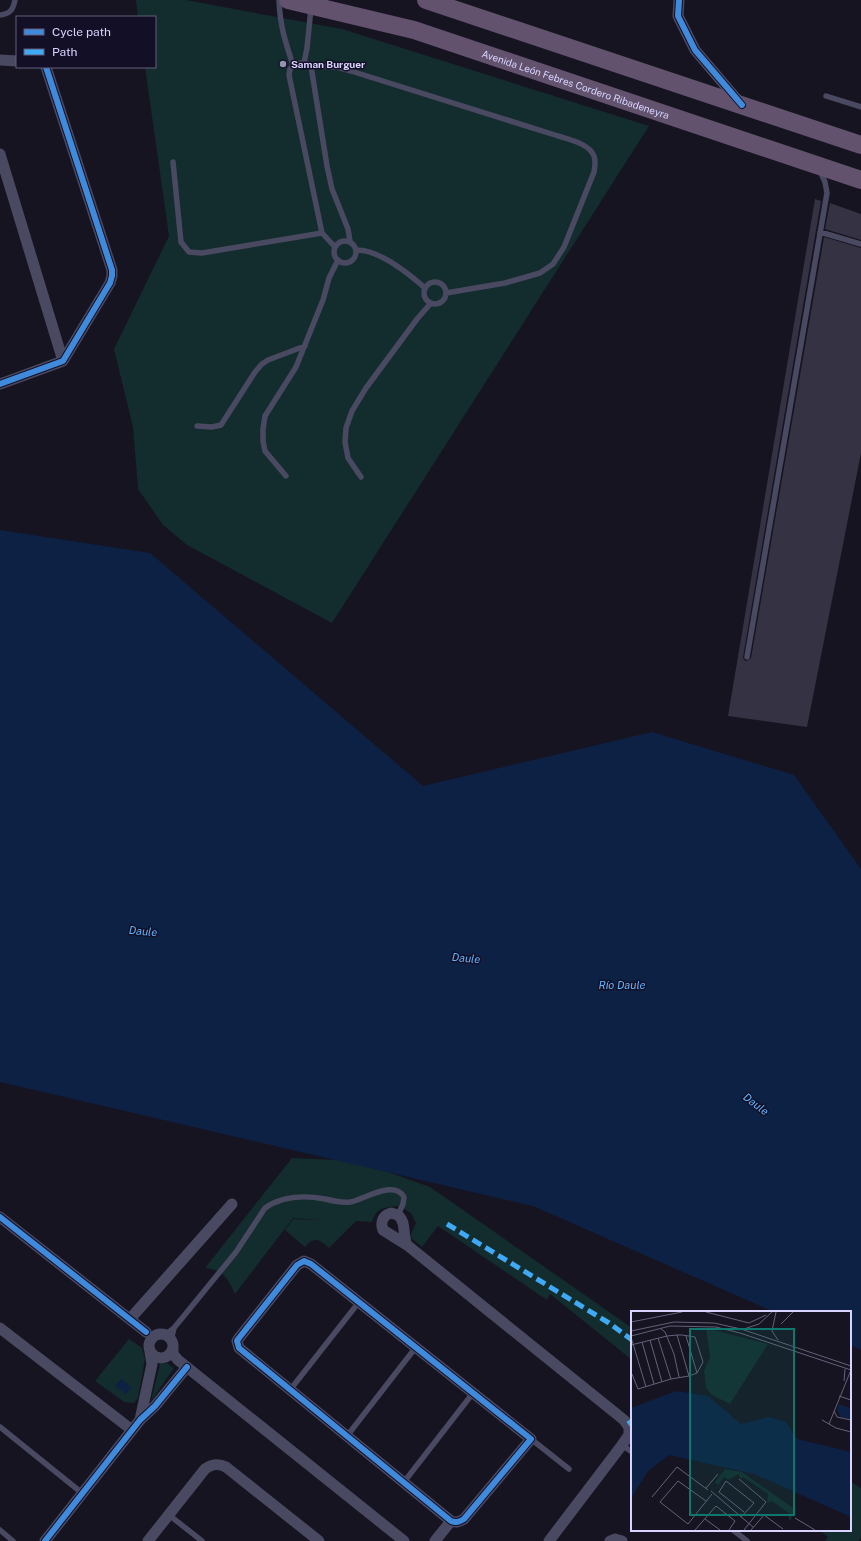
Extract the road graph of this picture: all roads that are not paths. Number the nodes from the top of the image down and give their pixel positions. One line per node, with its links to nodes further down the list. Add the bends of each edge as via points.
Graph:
1 (15, 0): 7 (lane, via 8,14)
2 (279, 0): 11 (lane, via 282,31)
3 (288, 0): 6 (highway, Avenida León Febres Cordero Ribadeneyra)
4 (426, 0): 15 (highway)
5 (679, 0): 15 (street, via 678,16 695,50)
6 (311, 5): 10 (lane); 20 (highway, Avenida León Febres Cordero Ribadeneyra, via 414,30)
7 (0, 15)
8 (0, 60): 9 (street)
9 (16, 61)
10 (304, 63): 11 (lane); 12 (lane)
11 (293, 65): 23 (lane, via 289,75)
12 (311, 66): 24 (lane, via 332,189 346,220); 30 (lane, via 337,67 351,71 555,134 584,145 592,151 595,161 594,172 564,247 553,264 540,273 506,283)
13 (46, 68): 33 (street, via 112,270 110,283)
14 (826, 96): 16 (lane)
15 (742, 105): 17 (highway)
16 (861, 107)
17 (861, 145)
18 (0, 154): 33 (street)
19 (174, 162): 23 (lane, via 181,242 189,252 202,253)
20 (817, 165): 21 (highway, Avenida León Febres Cordero Ribadeneyra); 22 (lane, via 827,193)
21 (861, 180)
22 (820, 232): 25 (lane); 38 (lane)
23 (322, 233): 26 (lane)
24 (350, 241): 26 (lane, via 338,242); 27 (lane)
25 (861, 244)
26 (335, 247): 28 (lane, via 334,253)
27 (356, 250): 28 (lane, via 356,256 352,261 346,263); 29 (lane, via 363,250 384,259)
28 (338, 260): 32 (lane, via 328,278 323,300)
29 (425, 288): 30 (lane, via 431,282 436,282 443,285); 31 (lane, via 425,297)
30 (446, 293): 31 (lane, via 441,302)
31 (431, 303): 37 (lane, via 366,388 352,411 346,428 345,442 348,458)
32 (305, 346): 35 (lane, via 262,364 220,425); 36 (lane, via 296,367 265,416 262,429 265,451)
33 (63, 361): 34 (street)
34 (0, 384)
35 (197, 426)
36 (286, 476)
37 (361, 477)
38 (747, 657)
39 (232, 1204): 44 (street)
40 (398, 1215): 42 (street, via 404,1223); 42 (street, via 391,1213 384,1216 381,1223 385,1232); 46 (lane, via 404,1197 399,1191 392,1190 376,1192 349,1202 291,1198 272,1203 265,1208 236,1252)
41 (0, 1217): 44 (street)
42 (407, 1245): 58 (street, via 624,1420 630,1427 630,1432)
43 (359, 1302): 48 (street); 51 (lane); 51 (street, via 311,1264 300,1262 239,1338 237,1345 241,1350)
44 (130, 1319): 47 (street)
45 (0, 1328): 55 (street)
46 (174, 1328): 47 (lane); 47 (lane)
47 (158, 1340): 49 (street); 49 (street, via 156,1357); 53 (street)
48 (416, 1347): 52 (street); 56 (lane)
49 (178, 1360): 50 (street)
50 (187, 1367): 53 (street); 72 (street)
51 (290, 1390): 56 (street)
52 (473, 1393): 57 (street); 61 (lane)
53 (140, 1420): 55 (street)
54 (0, 1427): 62 (lane)
55 (132, 1430): 62 (street)
56 (347, 1436): 61 (street)
57 (531, 1439): 60 (lane); 64 (street, via 464,1520)
58 (622, 1445): 59 (lane); 74 (street)
59 (631, 1451)
60 (569, 1470)
61 (404, 1482): 64 (street)
62 (82, 1493): 68 (street)
63 (169, 1515): 69 (street); 70 (lane); 71 (street, via 205,1469 216,1464 222,1465)
64 (452, 1520): 73 (street)
65 (0, 1530): 67 (lane)
66 (734, 1531): 77 (lane)
67 (13, 1541)
68 (45, 1541)
69 (148, 1541)
70 (202, 1541)
71 (319, 1541)
72 (404, 1541)
73 (435, 1541)
74 (549, 1541)
75 (610, 1541): 76 (street)
76 (622, 1541)
77 (747, 1541)

